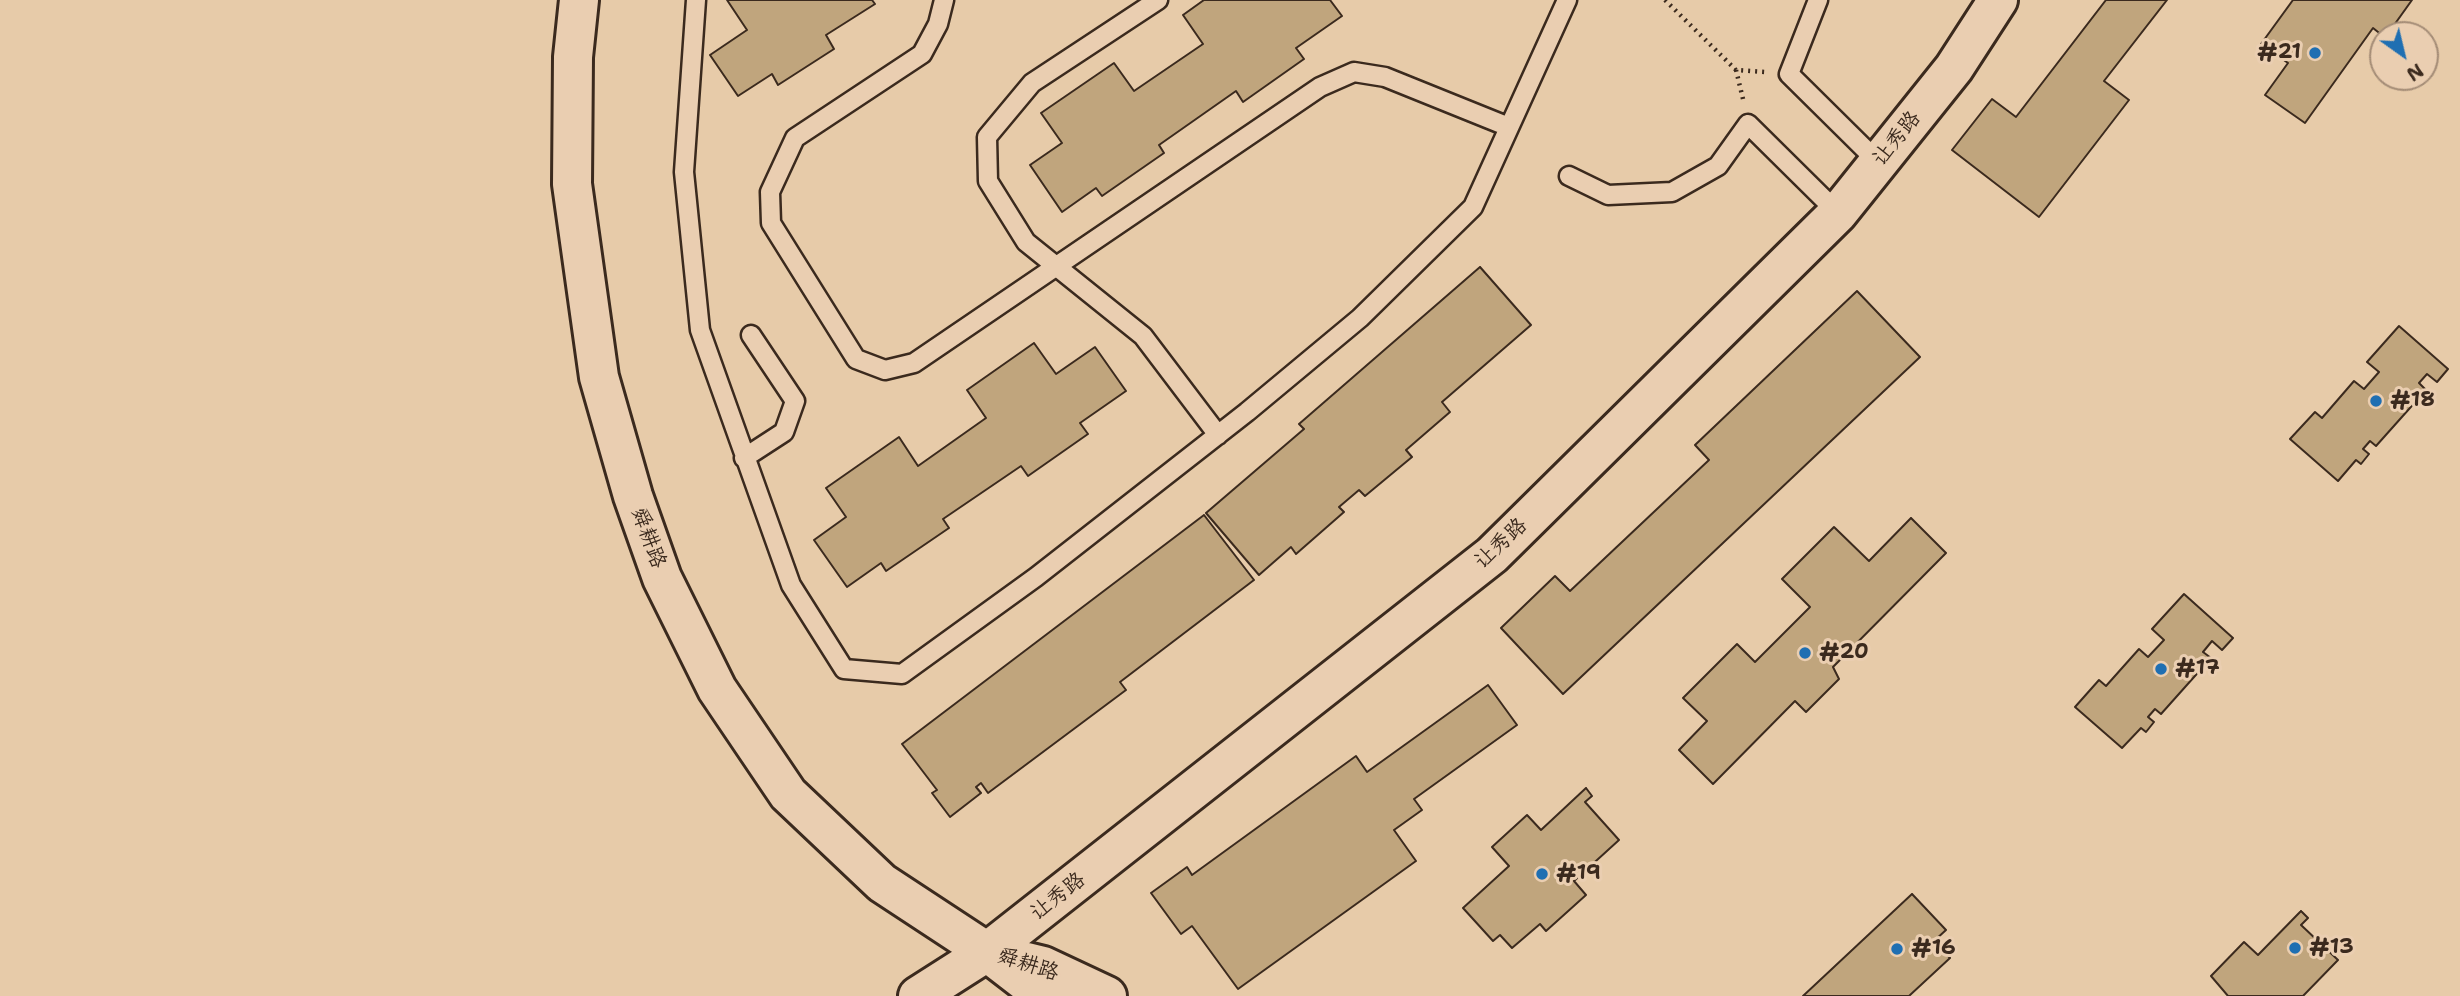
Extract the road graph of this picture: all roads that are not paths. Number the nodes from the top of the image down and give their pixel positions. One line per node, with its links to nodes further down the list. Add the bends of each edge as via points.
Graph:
1 (579, 0): 16 (street, 舜耕路, via 573,57 572,184 599,377 662,578 717,690 789,794 882,883)
2 (695, 0): 15 (lane, via 684,172 700,330)
3 (944, 0): 12 (lane, via 922,54 795,138 770,192 771,223 856,359 885,370 914,363)
4 (1158, 0): 12 (lane, via 1032,83 987,137 988,181 1026,242)
5 (1567, 0): 8 (lane)
6 (1818, 0): 9 (lane, via 1789,74)
7 (1998, 0): 9 (street, 让秀路, via 1954,68)
8 (1509, 127): 12 (lane, via 1398,81 1354,72 1320,87); 14 (lane, via 1473,207 1360,318)
9 (1878, 163): 11 (street, 让秀路)
10 (1569, 176): 11 (lane, via 1608,195 1672,192 1718,166 1748,124)
11 (1838, 213): 16 (street, 让秀路, via 1492,555)
12 (1058, 267): 14 (lane, via 1143,337)
13 (751, 335): 15 (lane, via 795,401 784,432)
14 (1218, 435): 15 (lane, via 902,674 844,669 791,585)
15 (744, 458)
16 (987, 952): 17 (street, 让秀路); 18 (street, 舜耕路); 19 (street, 舜耕路, via 1043,966)
17 (918, 996)
18 (1044, 996)
19 (1107, 996)

